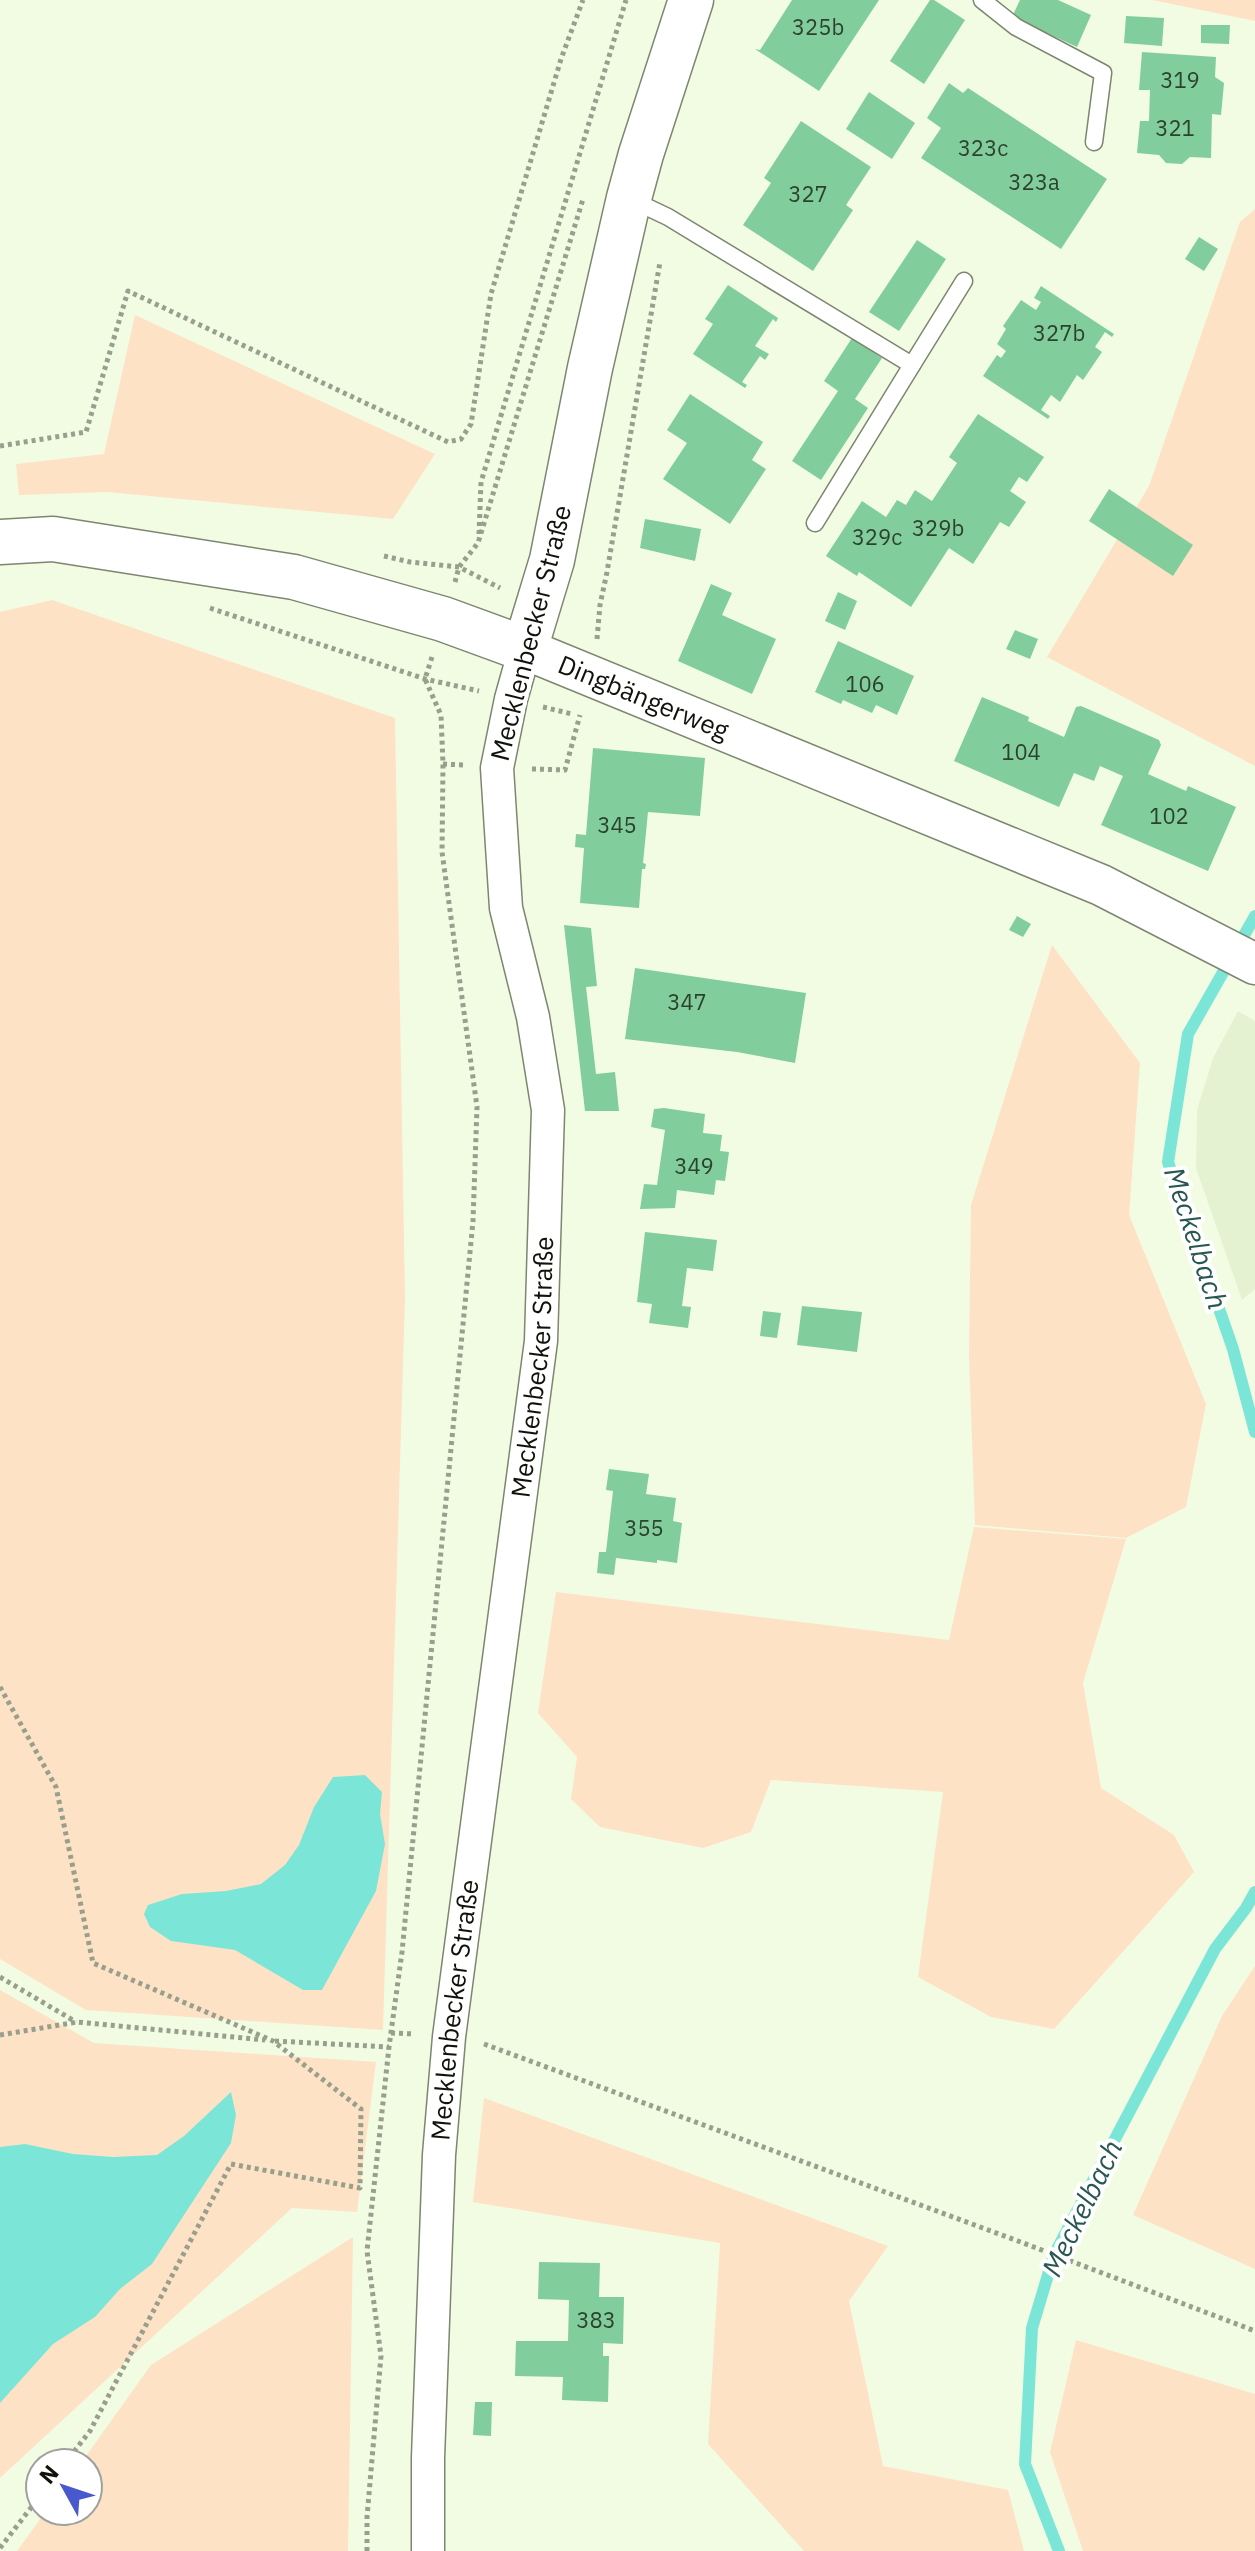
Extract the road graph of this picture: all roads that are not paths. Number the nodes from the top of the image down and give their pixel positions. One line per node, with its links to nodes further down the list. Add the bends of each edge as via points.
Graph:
1 (691, 0): 4 (main road, Mecklenbecker Straße)
2 (982, 0): 3 (lane, via 1016,27 1103,73)
3 (1094, 142)
4 (629, 198): 6 (lane); 9 (main road, Mecklenbecker Straße, via 552,560)
5 (964, 281): 6 (lane)
6 (912, 365): 7 (lane)
7 (815, 523)
8 (0, 542): 9 (main road, Dingbängerweg, via 53,539 294,577 443,619)
9 (525, 649): 10 (street, Dingbängerweg, via 1101,885); 11 (street, Mecklenbecker Straße, via 497,768 506,908 533,1017 548,1110 541,1341 449,2037 439,2155)
10 (1255, 964)
11 (428, 2551)

